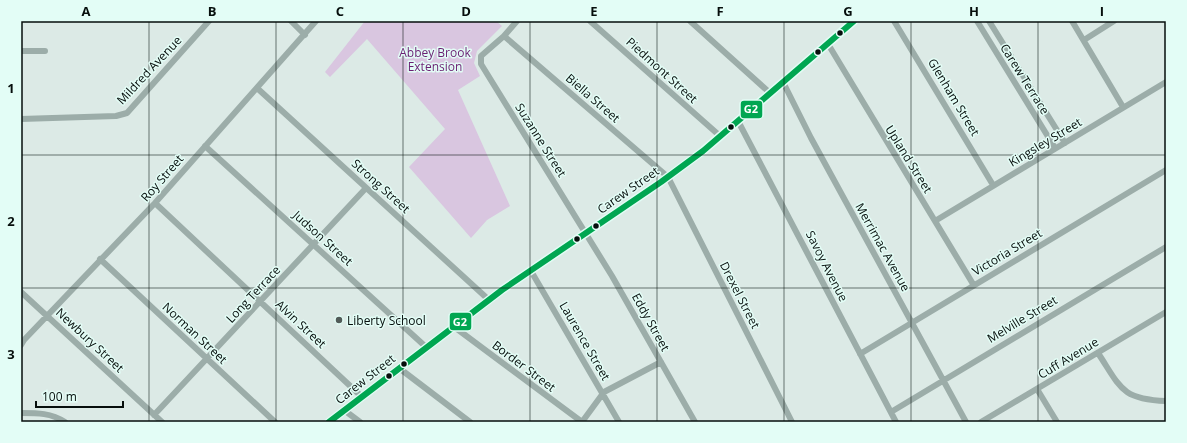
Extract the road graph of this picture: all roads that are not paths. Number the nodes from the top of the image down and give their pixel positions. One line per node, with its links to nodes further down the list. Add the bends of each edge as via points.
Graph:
1 (209, 21): 24 (street, Mildred Avenue, via 127,113)
2 (291, 21): 13 (street)
3 (316, 21): 13 (street, Roy Street)
4 (517, 21): 14 (street)
5 (590, 21): 26 (street, Piedmont Street)
6 (690, 21): 22 (street)
7 (854, 21): 16 (main road, Carew Street)
8 (894, 21): 32 (street, Glenham Street)
9 (977, 21): 29 (street, Carew Terrace)
10 (989, 21): 27 (street, Carew Terrace)
11 (1072, 21): 15 (street)
12 (1114, 21): 15 (street)
13 (305, 35): 21 (street, Roy Street)
14 (504, 36): 31 (street, Biella Street); 36 (street, Suzanne Street, via 480,58 481,64)
15 (1084, 40): 23 (street)
16 (828, 44): 19 (main road, Carew Street); 35 (street, Upland Street)
17 (21, 51): 18 (street)
18 (45, 51)
19 (783, 82): 22 (main road, Carew Street); 47 (street, Merrimac Avenue)
20 (1166, 82): 23 (street, Kingsley Street)
21 (257, 88): 28 (street, Roy Street); 33 (street, Strong Street)
22 (770, 93): 25 (main road, Carew Street)
23 (1123, 107): 27 (street, Kingsley Street)
24 (21, 119)
25 (738, 120): 26 (main road, Carew Street); 51 (street, Savoy Avenue)
26 (720, 136): 31 (main road, Carew Street)
27 (1065, 142): 29 (street, Kingsley Street)
28 (205, 146): 34 (street, Roy Street); 37 (street, Judson Street)
29 (1055, 148): 32 (street, Kingsley Street)
30 (1166, 170): 41 (street, Victoria Street)
31 (668, 177): 36 (main road, Carew Street); 74 (street, Drexel Street)
32 (993, 185): 35 (street, Kingsley Street)
33 (366, 188): 37 (street, Long Terrace); 43 (street, Strong Street)
34 (155, 203): 39 (street, Roy Street); 44 (street, Alvin Street)
35 (935, 221): 41 (street, Upland Street)
36 (586, 234): 40 (main road, Carew Street); 54 (street, Eddy Street)
37 (313, 244): 44 (street, Long Terrace); 50 (street, Judson Street)
38 (1166, 246): 56 (street, Melville Street)
39 (100, 259): 46 (street, Roy Street); 53 (street, Norman Street)
40 (531, 271): 43 (main road, Carew Street); 58 (street, Laurence Street)
41 (973, 284): 47 (street, Victoria Street)
42 (21, 292): 46 (street, Newbury Street)
43 (489, 300): 48 (main road, Carew Street)
44 (261, 302): 53 (street, Long Terrace); 59 (street, Alvin Street)
45 (1166, 312): 52 (street, Cuff Avenue)
46 (48, 316): 49 (street, Roy Street); 64 (street, Newbury Street)
47 (912, 322): 51 (street, Victoria Street); 56 (street, Merrimac Avenue)
48 (453, 326): 50 (main road, Carew Street); 71 (street, Border Street)
49 (21, 345)
50 (426, 347): 55 (main road, Carew Street)
51 (860, 354): 62 (street, Savoy Avenue)
52 (1098, 354): 57 (street, Cuff Avenue); 60 (street, via 1122,390 1130,395)
53 (207, 359): 64 (street, Long Terrace); 67 (street, Norman Street)
54 (661, 362): 58 (street); 73 (street, Eddy Street)
55 (399, 368): 59 (main road, Carew Street); 70 (street)
56 (944, 381): 62 (street, Melville Street); 76 (street, Merrimac Avenue)
57 (1037, 389): 77 (street, Cuff Avenue); 78 (street)
58 (603, 394): 71 (street); 72 (street, Laurence Street)
59 (362, 397): 61 (main road, Carew Street)
60 (1166, 401)
61 (344, 410): 68 (main road, Carew Street); 69 (street)
62 (891, 412): 75 (street, Savoy Avenue)
63 (21, 413): 65 (street, via 41,413 55,416)
64 (154, 415): 66 (street, Newbury Street)
65 (65, 422)
66 (162, 422)
67 (275, 422)
68 (329, 422)
69 (360, 422)
70 (470, 422)
71 (582, 422)
72 (619, 422)
73 (695, 422)
74 (792, 422)
75 (896, 422)
76 (966, 422)
77 (982, 422)
78 (1057, 422)

